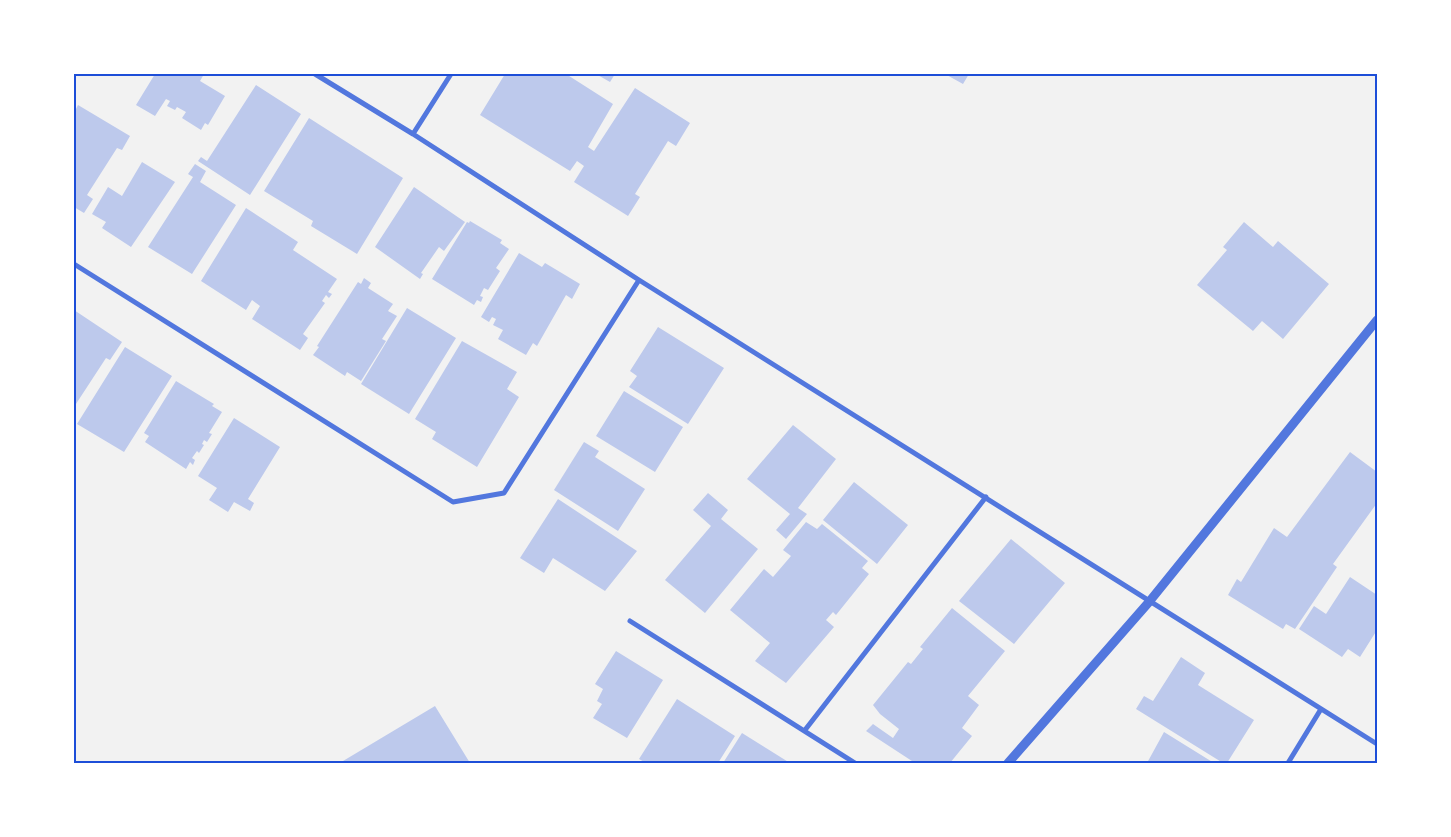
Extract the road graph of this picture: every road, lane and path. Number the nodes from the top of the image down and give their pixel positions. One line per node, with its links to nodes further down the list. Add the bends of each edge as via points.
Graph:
1 (315, 74): 3 (street)
2 (451, 74): 3 (street)
3 (413, 134): 5 (street)
4 (74, 264): 5 (street, via 453,502 504,493)
5 (639, 280): 7 (street)
6 (1377, 320): 8 (street)
7 (986, 497): 8 (street); 11 (street)
8 (1149, 602): 10 (street); 14 (street)
9 (630, 621): 11 (street)
10 (1321, 709): 12 (street); 15 (street)
11 (805, 730): 13 (street)
12 (1377, 744)
13 (855, 763)
14 (1008, 763)
15 (1288, 763)

